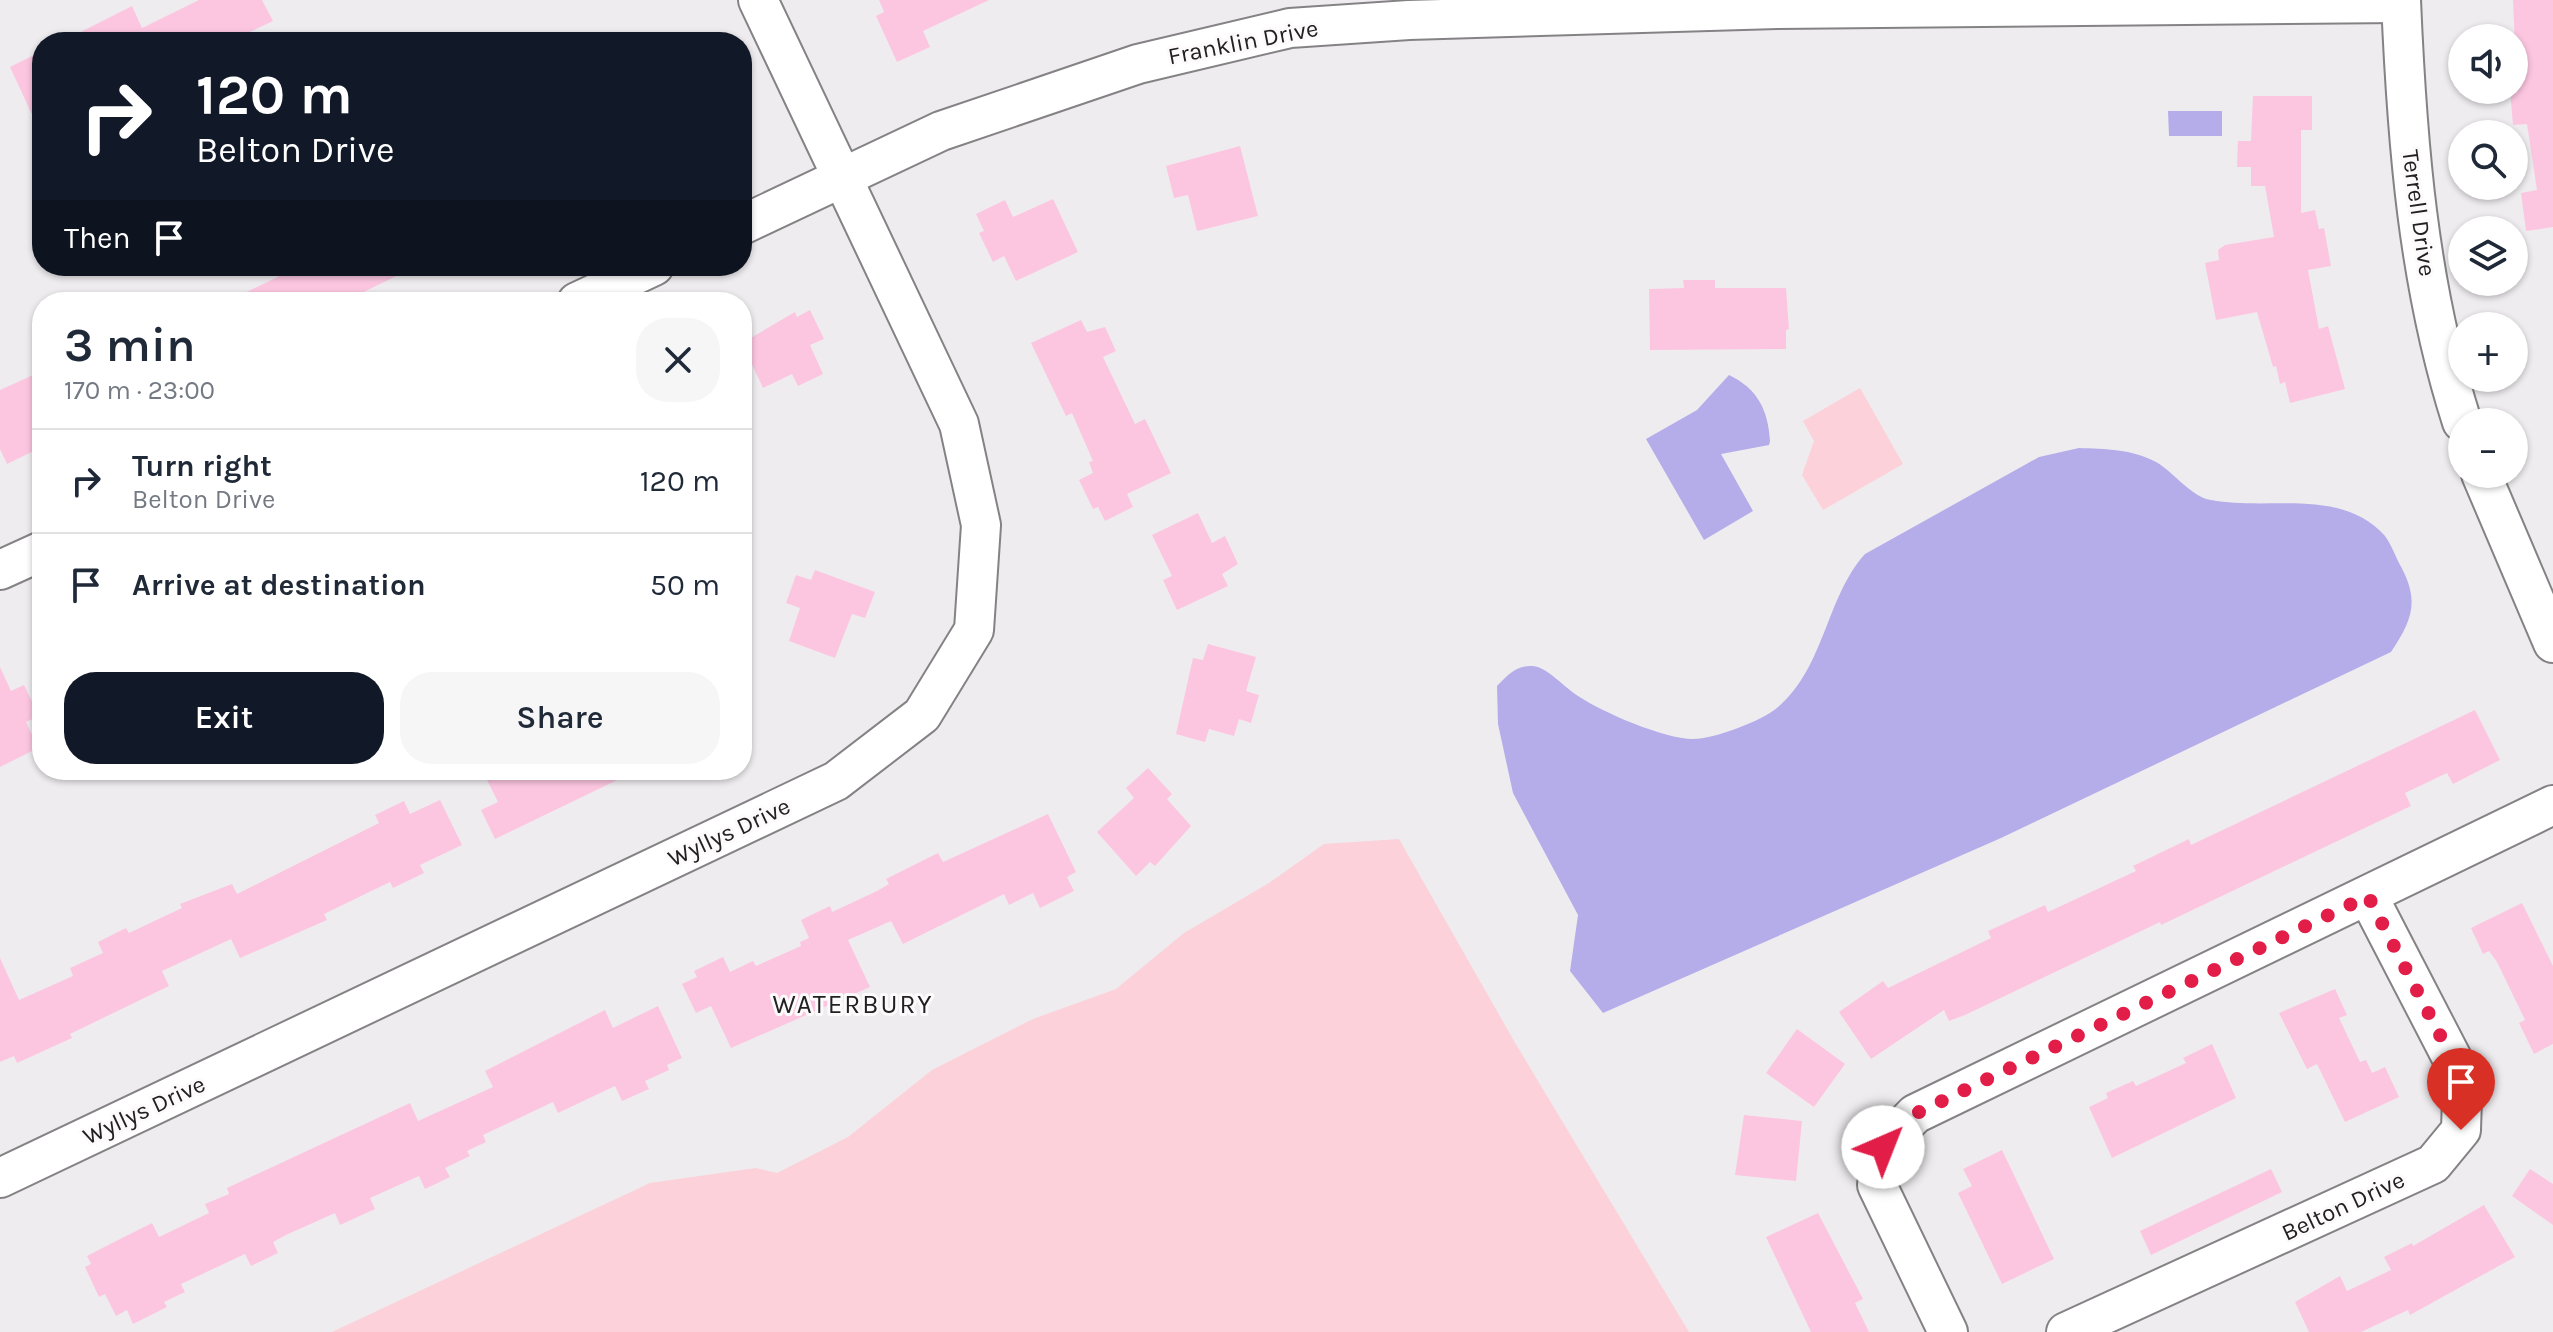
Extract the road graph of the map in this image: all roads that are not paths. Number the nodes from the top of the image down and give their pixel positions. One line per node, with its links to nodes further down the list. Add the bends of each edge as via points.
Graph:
1 (758, 0): 4 (street, Wyllys Drive)
2 (2401, 2): 3 (street, Franklin Drive); 8 (street, Terrell Drive, via 2414,201)
3 (1777, 4): 4 (street, Franklin Drive, via 1290,28 1138,64 941,131)
4 (841, 179): 5 (street, Franklin Drive); 15 (street, Wyllys Drive, via 959,424 981,525 974,630 922,715 836,781)
5 (752, 220)
6 (633, 276): 7 (street)
7 (598, 292)
8 (2458, 408)
9 (2487, 488): 12 (street)
10 (32, 556): 11 (street)
11 (0, 570)
12 (2553, 643)
13 (2553, 805): 14 (street)
14 (2368, 896): 16 (street, via 1915,1114 1896,1131 1883,1147 1877,1185); 17 (street, Belton Drive, via 2456,1066 2461,1130 2433,1164)
15 (0, 1178)
16 (1948, 1332)
17 (2066, 1332)

